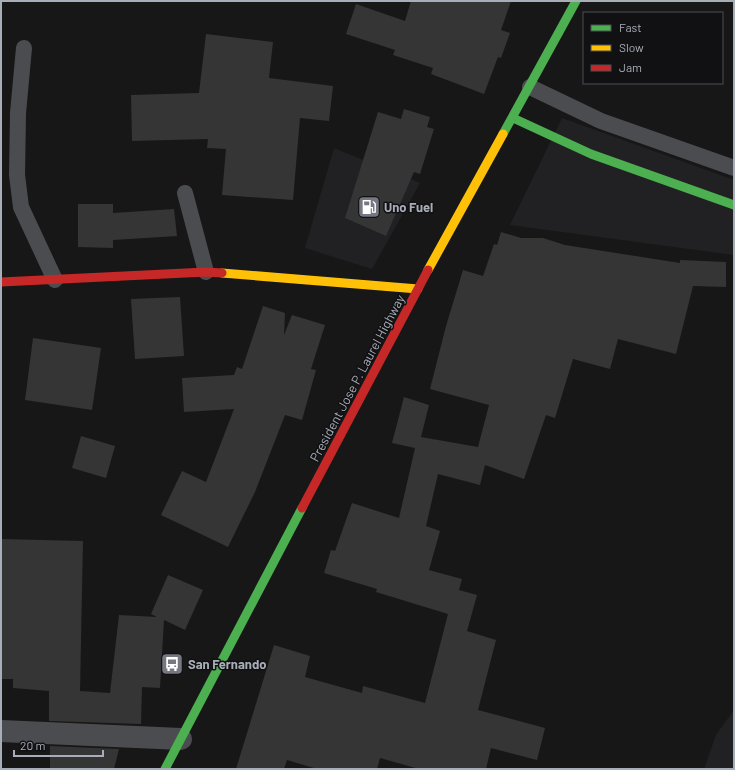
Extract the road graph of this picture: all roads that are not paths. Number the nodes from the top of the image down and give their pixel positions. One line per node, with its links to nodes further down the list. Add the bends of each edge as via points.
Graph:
1 (576, 1): 3 (main road, President Jose P. Laurel Highway)
2 (24, 48): 9 (lane, via 18,113 17,175 22,207)
3 (530, 87): 4 (main road, President Jose P. Laurel Highway); 5 (lane, via 601,121)
4 (513, 118): 7 (main road, via 591,154); 11 (main road, President Jose P. Laurel Highway)
5 (734, 168)
6 (185, 193): 8 (lane)
7 (734, 205)
8 (206, 272): 9 (main road); 11 (main road)
9 (55, 280): 10 (main road)
10 (1, 282)
11 (418, 289): 13 (main road, President Jose P. Laurel Highway)
12 (1, 731): 13 (street)
13 (181, 739): 14 (main road, President Jose P. Laurel Highway)
14 (165, 769)

